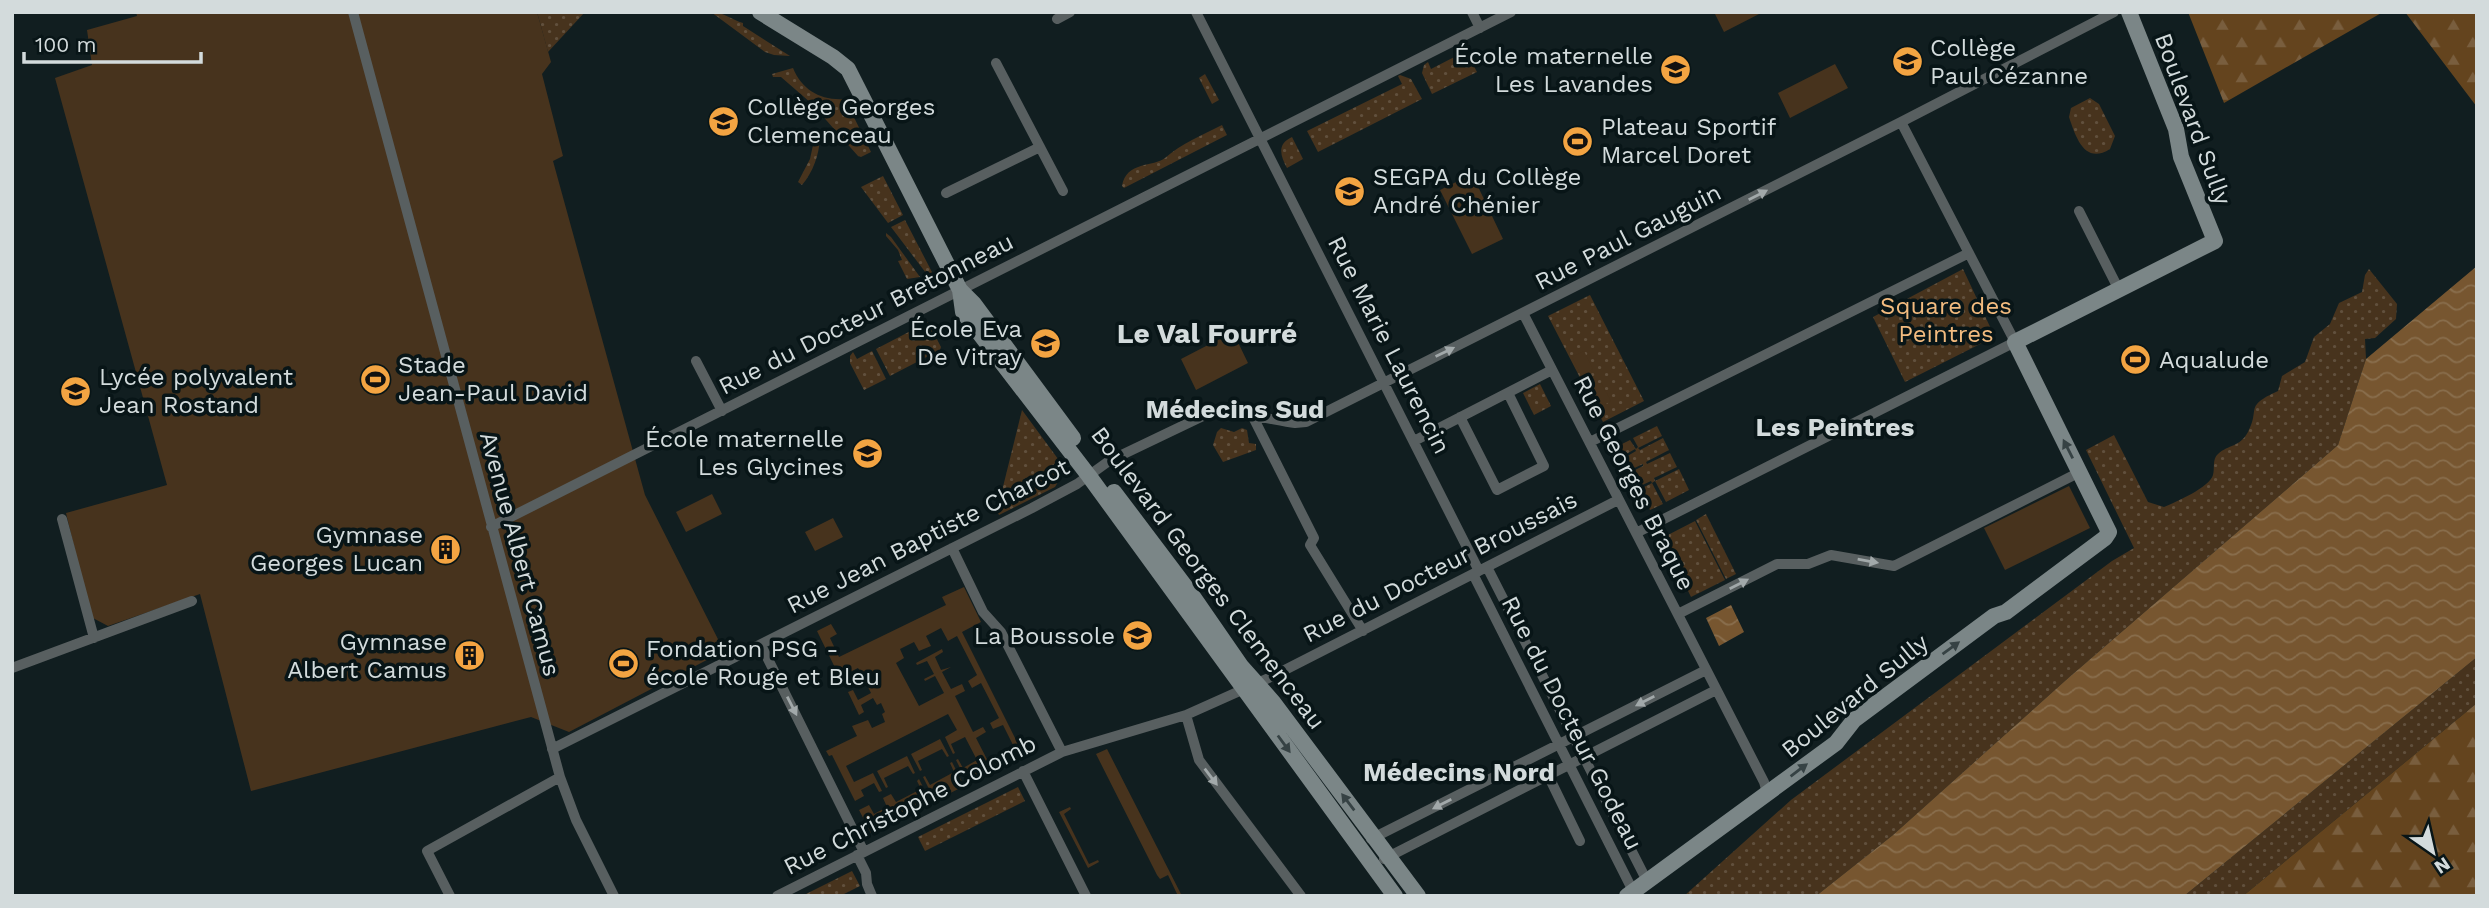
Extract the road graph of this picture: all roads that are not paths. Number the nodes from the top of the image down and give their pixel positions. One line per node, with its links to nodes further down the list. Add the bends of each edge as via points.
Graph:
1 (354, 12): 36 (street, Avenue Albert Camus)
2 (760, 12): 20 (main road, Boulevard Georges Clemenceau, via 848,69)
3 (1070, 12): 9 (street)
4 (1196, 12): 13 (street, Rue Marie Laurencin)
5 (1472, 12): 10 (street)
6 (1511, 12): 10 (street, Rue du Docteur Bretonneau)
7 (2114, 12): 12 (street, Rue Paul Gauguin)
8 (2129, 12): 19 (main road, Boulevard Sully, via 2215,241)
9 (1057, 19)
10 (1480, 28): 13 (street, Rue du Docteur Bretonneau)
11 (996, 63): 14 (street)
12 (1902, 122): 18 (street); 21 (street, Rue Paul Gauguin, one-way to 12)
13 (1260, 139): 20 (street, Rue du Docteur Bretonneau); 25 (street, Rue Marie Laurencin)
14 (1040, 147): 15 (street); 16 (street)
15 (1063, 191)
16 (946, 193)
17 (2079, 211): 19 (street)
18 (1969, 253): 22 (street); 31 (street)
19 (2119, 289): 22 (main road)
20 (960, 290): 27 (street, Rue du Docteur Bretonneau); 33 (main road, Boulevard Georges Clemenceau)
21 (1523, 313): 24 (street, Rue Georges Braque); 25 (street, Rue Paul Gauguin, one-way to 21)
22 (2015, 342): 32 (main road, one-way to 22); 37 (street)
23 (696, 361): 27 (street)
24 (1552, 370): 26 (street); 31 (street, Rue Georges Braque)
25 (1384, 382): 28 (street, Rue Paul Gauguin, via 1300,424); 30 (street, Rue Marie Laurencin)
26 (1508, 393): 29 (street); 29 (street, via 1544,466 1496,490)
27 (722, 411): 36 (street, Rue du Docteur Bretonneau)
28 (1253, 417): 33 (street, Rue Jean Baptiste Charcot, via 1210,413 1109,461); 42 (street, via 1314,538 1310,545)
29 (1460, 417): 30 (street)
30 (1414, 441): 39 (street, Rue Marie Laurencin)
31 (1590, 442): 34 (street, Rue Georges Braque)
32 (2080, 472): 41 (street, one-way to 32, via 1777,564 1803,565 1831,555 1894,566); 59 (main road, Boulevard Sully, one-way to 32, via 1836,743 1854,720 2105,538 2109,532)
33 (1093, 474): 38 (street, Rue Jean Baptiste Charcot); 47 (main road, Boulevard Georges Clemenceau, via 1194,598)
34 (1618, 500): 37 (street, Rue Georges Braque); 39 (street, Rue du Docteur Broussais)
35 (62, 519): 43 (street)
36 (491, 527): 52 (street, Avenue Albert Camus)
37 (1636, 533): 41 (street, Rue Georges Braque)
38 (952, 548): 44 (street, Rue Jean Baptiste Charcot); 53 (street)
39 (1480, 571): 42 (street, Rue du Docteur Broussais); 50 (street, Rue du Docteur Godeau); 51 (street, Rue du Docteur Godeau)
40 (192, 601): 43 (street)
41 (1678, 614): 46 (street, Rue Georges Braque)
42 (1363, 631): 47 (street, Rue du Docteur Broussais)
43 (94, 638): 45 (street)
44 (761, 645): 52 (street, Rue Jean Baptiste Charcot); 63 (street, one-way to 63)
45 (12, 668)
46 (1706, 670): 48 (street, Rue Georges Braque); 50 (street, one-way to 50)
47 (1250, 686): 49 (street, Rue du Docteur Broussais); 60 (main road, Boulevard Georges Clemenceau, one-way to 47, via 1273,702); 62 (main road, Boulevard Georges Clemenceau, one-way to 62)
48 (1716, 690): 54 (street); 59 (street, Rue Georges Braque, via 1764,782)
49 (1186, 715): 53 (street, Rue Christophe Colomb); 73 (street, one-way to 73, via 1199,760)
50 (1574, 737): 51 (street); 54 (street, Rue du Docteur Godeau)
51 (1559, 745): 55 (street, Rue du Docteur Godeau); 60 (street, one-way to 60)
52 (552, 749): 58 (street, Avenue Albert Camus)
53 (1062, 752): 56 (street, Rue Christophe Colomb)
54 (1584, 758): 55 (street); 66 (street, Rue du Docteur Godeau)
55 (1569, 765): 57 (street); 67 (street, Rue du Docteur Godeau)
56 (1023, 771): 63 (street, Rue Christophe Colomb); 72 (street)
57 (1548, 775): 61 (street); 64 (street)
58 (560, 778): 68 (street, via 427,851); 69 (street, Avenue Albert Camus)
59 (1762, 797): 66 (main road, Boulevard Sully)
60 (1374, 837): 62 (street); 64 (main road, Boulevard Georges Clemenceau)
61 (1580, 841)
62 (1359, 846): 65 (main road, Boulevard Georges Clemenceau)
63 (861, 853): 70 (street, Rue Christophe Colomb); 71 (street)
64 (1389, 856): 65 (street); 75 (main road, Boulevard Georges Clemenceau)
65 (1372, 864): 74 (main road, Boulevard Georges Clemenceau)
66 (1647, 881): 67 (main road, Boulevard Sully)
67 (1630, 894)
68 (450, 896)
69 (614, 896)
70 (777, 896)
71 (872, 896)
72 (1086, 896)
73 (1301, 896)
74 (1395, 896)
75 (1418, 896)

